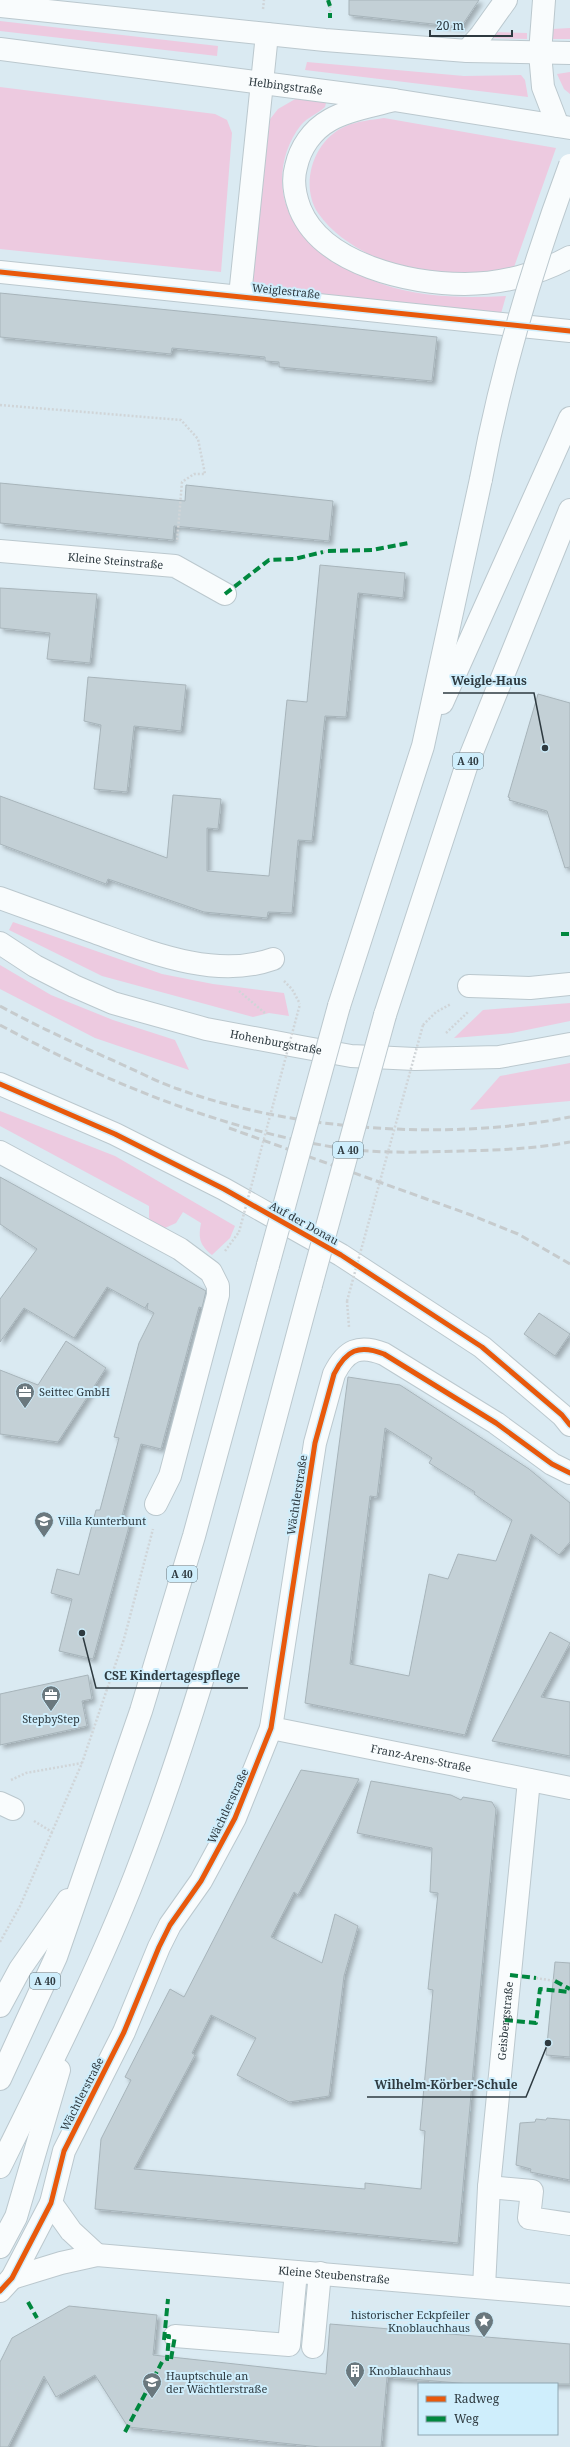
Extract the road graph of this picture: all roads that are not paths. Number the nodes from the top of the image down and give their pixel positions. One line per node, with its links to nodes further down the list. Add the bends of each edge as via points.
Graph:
1 (506, 0): 6 (main road, via 482,35)
2 (544, 0): 7 (main road)
3 (0, 6): 4 (main road)
4 (267, 34): 6 (main road); 9 (main road, Weiglestraße)
5 (0, 49): 9 (main road, Helbingstraße)
6 (467, 51): 7 (main road)
7 (540, 53): 8 (main road); 11 (main road, via 543,87)
8 (570, 53)
9 (262, 83): 10 (main road, Helbingstraße); 15 (main road, Weiglestraße)
10 (394, 100): 11 (main road, Helbingstraße); 13 (main road, via 344,113 318,128 301,150 294,174 296,199 310,227 328,245 349,258 408,278 466,284 531,275)
11 (564, 127)
12 (570, 165): 21 (main road, bridge, via 550,218 496,399)
13 (570, 257)
14 (0, 272): 15 (main road, Weiglestraße)
15 (240, 296): 16 (main road, Weiglestraße)
16 (570, 331)
17 (570, 418): 21 (main road, A 40)
18 (569, 512): 38 (main road, A 40, bridge, via 466,767 385,1015 206,1669 135,1876)
19 (0, 551): 20 (main road, Kleine Steinstraße, via 176,566)
20 (225, 594)
21 (424, 746): 36 (main road, A 40, bridge, via 339,1006 194,1536 146,1696)
22 (0, 898): 24 (main road, via 156,954 213,965 239,966)
23 (0, 943): 27 (main road, Hohenburgstraße, via 35,966 113,1003 206,1029 351,1056 415,1060 500,1057)
24 (273, 959)
25 (570, 984): 26 (main road, via 530,988)
26 (469, 986)
27 (570, 1044)
28 (0, 1084): 30 (main road, Auf der Donau, via 115,1134 224,1189 341,1255 482,1348 562,1415)
29 (0, 1152): 32 (main road, via 180,1249 211,1272 218,1286 218,1295 170,1476)
30 (570, 1425)
31 (570, 1473): 33 (main road, Wächtlerstraße, via 407,1366 372,1349 362,1349 346,1356 334,1374 315,1443)
32 (156, 1504)
33 (271, 1728): 34 (main road, Franz-Arens-Straße); 42 (main road, Wächtlerstraße, via 235,1818 202,1882 170,1924 124,2032 64,2151)
34 (529, 1780): 35 (main road, Franz-Arens-Straße); 41 (main road, Geisbergstraße)
35 (570, 1788)
36 (82, 1880): 37 (main road, via 20,1969); 39 (main road, A 40, via 56,1956)
37 (0, 2006)
38 (76, 2013): 40 (main road, A 40); 44 (main road, via 16,2217)
39 (0, 2079)
40 (0, 2167)
41 (489, 2187): 43 (main road, via 532,2191 529,2218); 49 (main road, Geisbergstraße)
42 (51, 2203): 45 (main road, via 71,2231); 48 (main road, Wächtlerstraße)
43 (570, 2224)
44 (0, 2247)
45 (97, 2255): 46 (main road, Kleine Steubenstraße); 48 (main road, Kleine Steubenstraße, via 61,2263)
46 (296, 2272): 47 (main road, Kleine Steubenstraße); 51 (main road, via 288,2345)
47 (320, 2273): 49 (main road, Kleine Steubenstraße); 52 (main road)
48 (6, 2284)
49 (484, 2287): 50 (main road, Kleine Steubenstraße)
50 (570, 2295)
51 (175, 2336)
52 (313, 2347)

